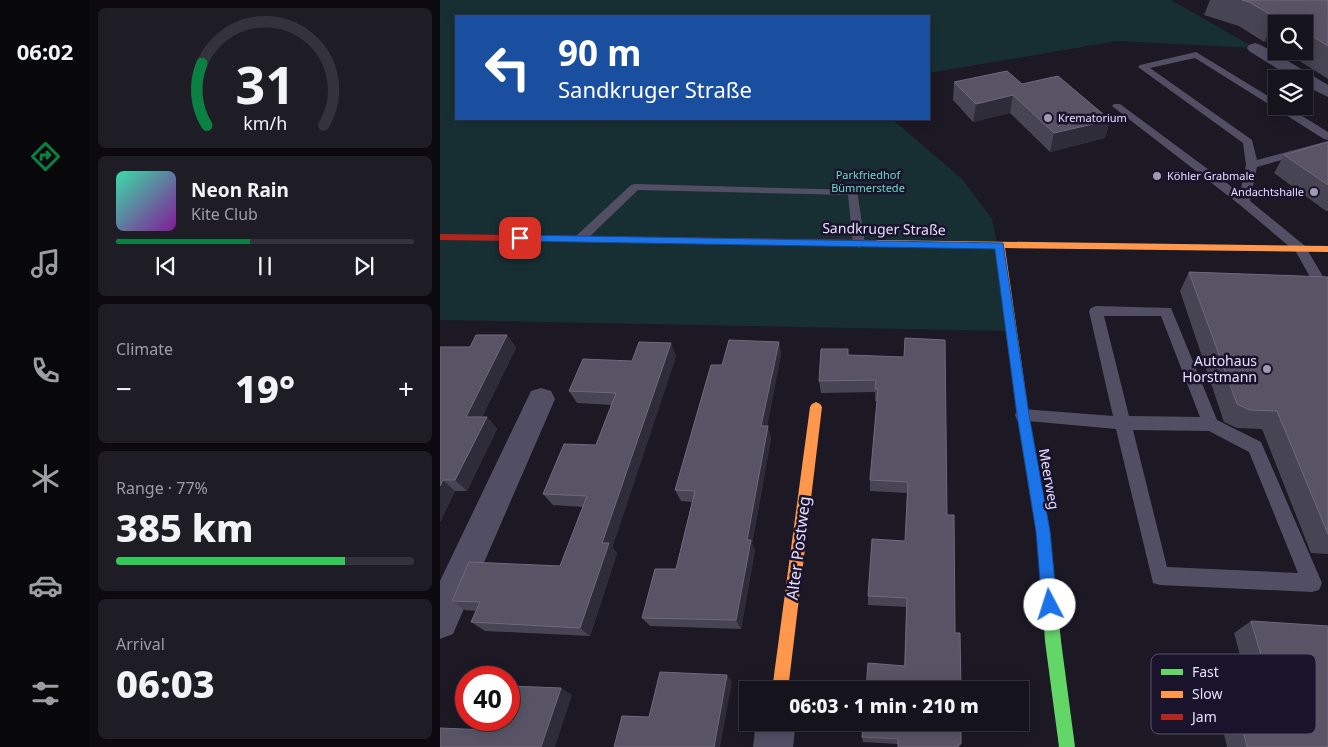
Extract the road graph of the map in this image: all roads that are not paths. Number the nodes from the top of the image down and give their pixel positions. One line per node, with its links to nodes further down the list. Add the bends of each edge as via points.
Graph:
1 (1255, 48): 2 (street)
2 (1326, 90)
3 (1268, 100): 8 (lane, via 1196,55 1143,67 1248,142)
4 (1117, 106): 9 (lane)
5 (1292, 115): 6 (lane)
6 (1328, 137)
7 (1328, 144): 8 (lane)
8 (1252, 165): 9 (lane)
9 (1244, 202): 14 (lane)
10 (440, 237): 11 (street, Sandkruger Straße)
11 (580, 239): 12 (street, Sandkruger Straße); 12 (lane, via 635,187 853,192)
12 (859, 244): 13 (street, Sandkruger Straße)
13 (1000, 246): 14 (street, Sandkruger Straße); 19 (street, Meerweg)
14 (1301, 249): 15 (street, Sandkruger Straße); 16 (lane)
15 (1328, 249)
16 (1328, 297)
17 (541, 399): 22 (street)
18 (816, 406): 23 (street, Alter Postweg)
19 (1023, 415): 20 (lane); 26 (street, Meerweg, via 1043,531)
20 (1122, 423): 21 (lane); 21 (lane, via 1096,311 1166,311); 21 (lane, via 1160,576 1312,583 1255,447)
21 (1211, 424)
22 (440, 621)
23 (781, 681)
24 (775, 731): 25 (street)
25 (773, 747)
26 (1067, 747)

